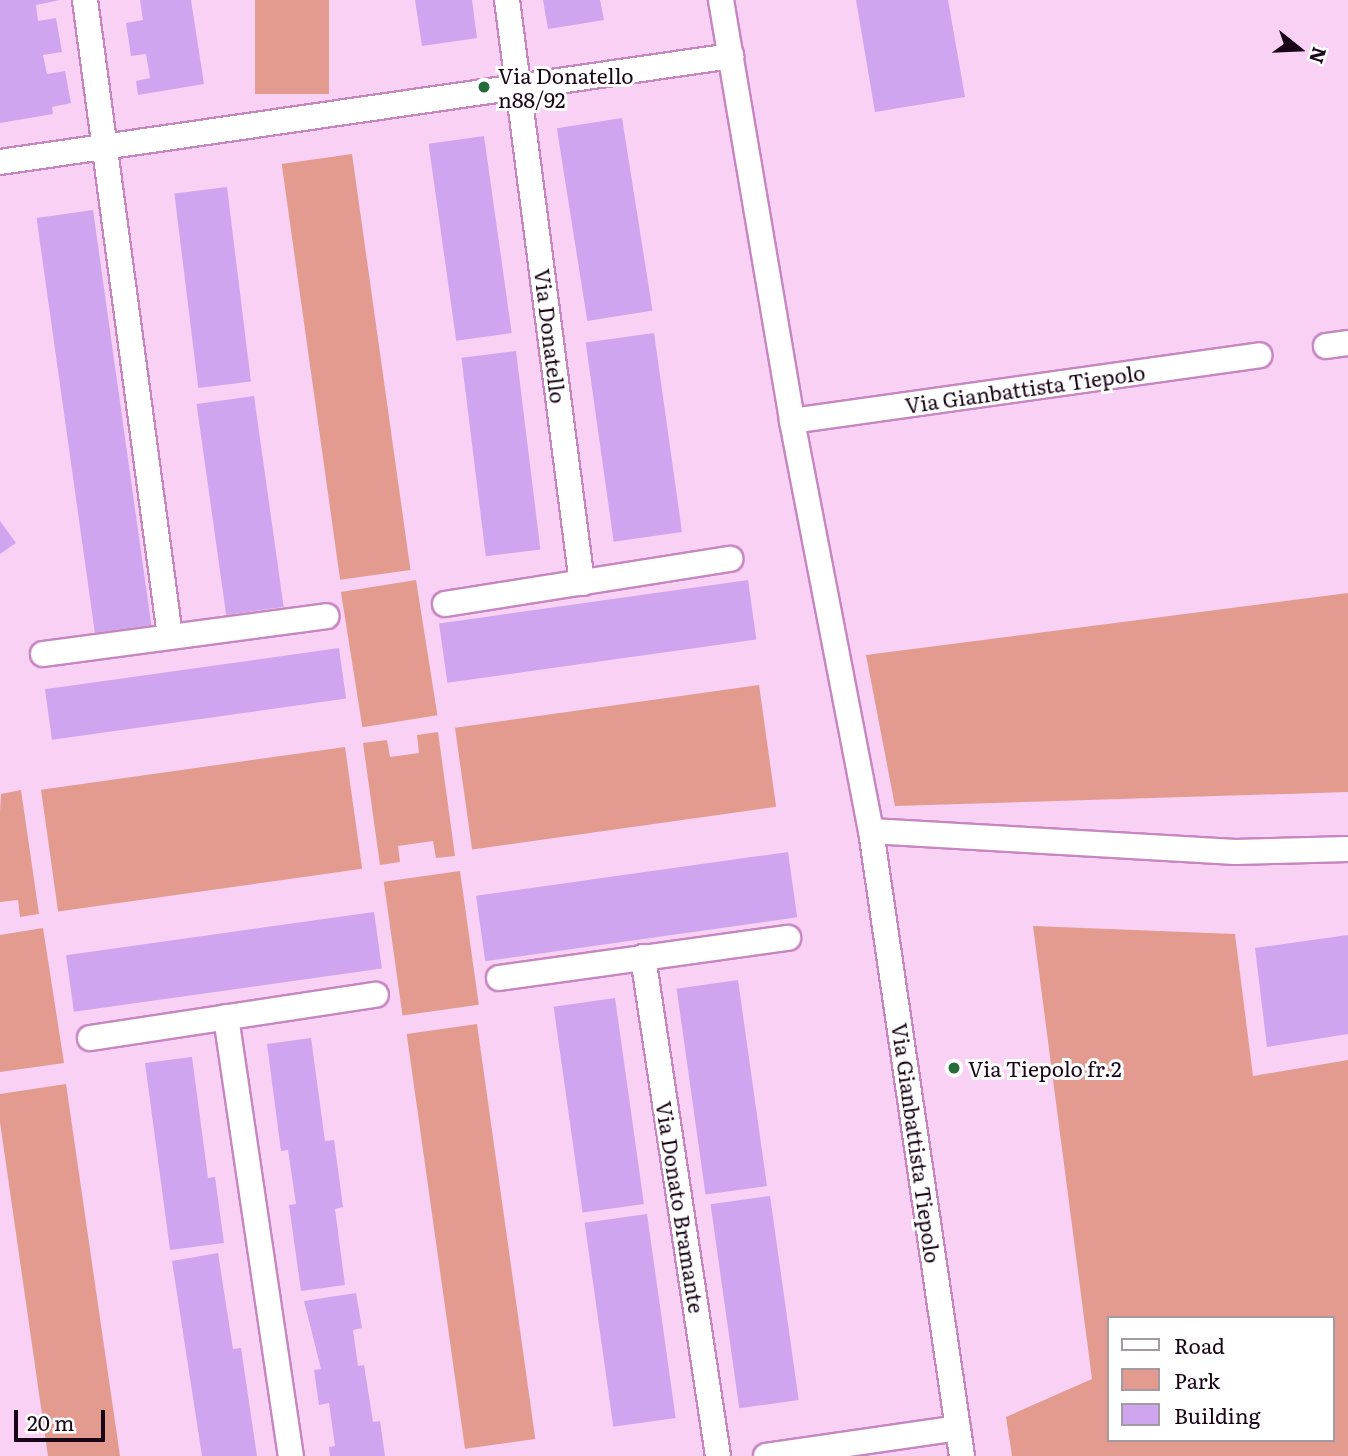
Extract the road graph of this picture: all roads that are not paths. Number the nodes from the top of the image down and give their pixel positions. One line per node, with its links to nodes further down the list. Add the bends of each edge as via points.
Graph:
1 (85, 0): 6 (street)
2 (507, 0): 5 (street, Via Donatello)
3 (721, 0): 4 (street, Via Gianbattista Tiepolo)
4 (732, 56): 5 (street); 9 (street, Via Gianbattista Tiepolo)
5 (520, 90): 6 (street); 11 (street, Via Donatello)
6 (106, 147): 7 (street); 14 (street)
7 (0, 162)
8 (1259, 355): 9 (street, Via Gianbattista Tiepolo)
9 (792, 421): 16 (street, Via Gianbattista Tiepolo)
10 (730, 559): 11 (street)
11 (582, 583): 12 (street)
12 (446, 604)
13 (326, 616): 14 (street)
14 (170, 636): 15 (street)
15 (43, 654)
16 (871, 831): 17 (street, via 1234,852); 24 (street, Via Gianbattista Tiepolo)
17 (1348, 849)
18 (788, 938): 19 (street)
19 (643, 957): 20 (street); 26 (street, Via Donato Bramante)
20 (499, 978)
21 (376, 995): 22 (street)
22 (226, 1017): 23 (street); 25 (street)
23 (90, 1038)
24 (958, 1428): 27 (street); 28 (street, Via Gianbattista Tiepolo)
25 (291, 1456)
26 (718, 1456)
27 (766, 1456)
28 (962, 1456)

